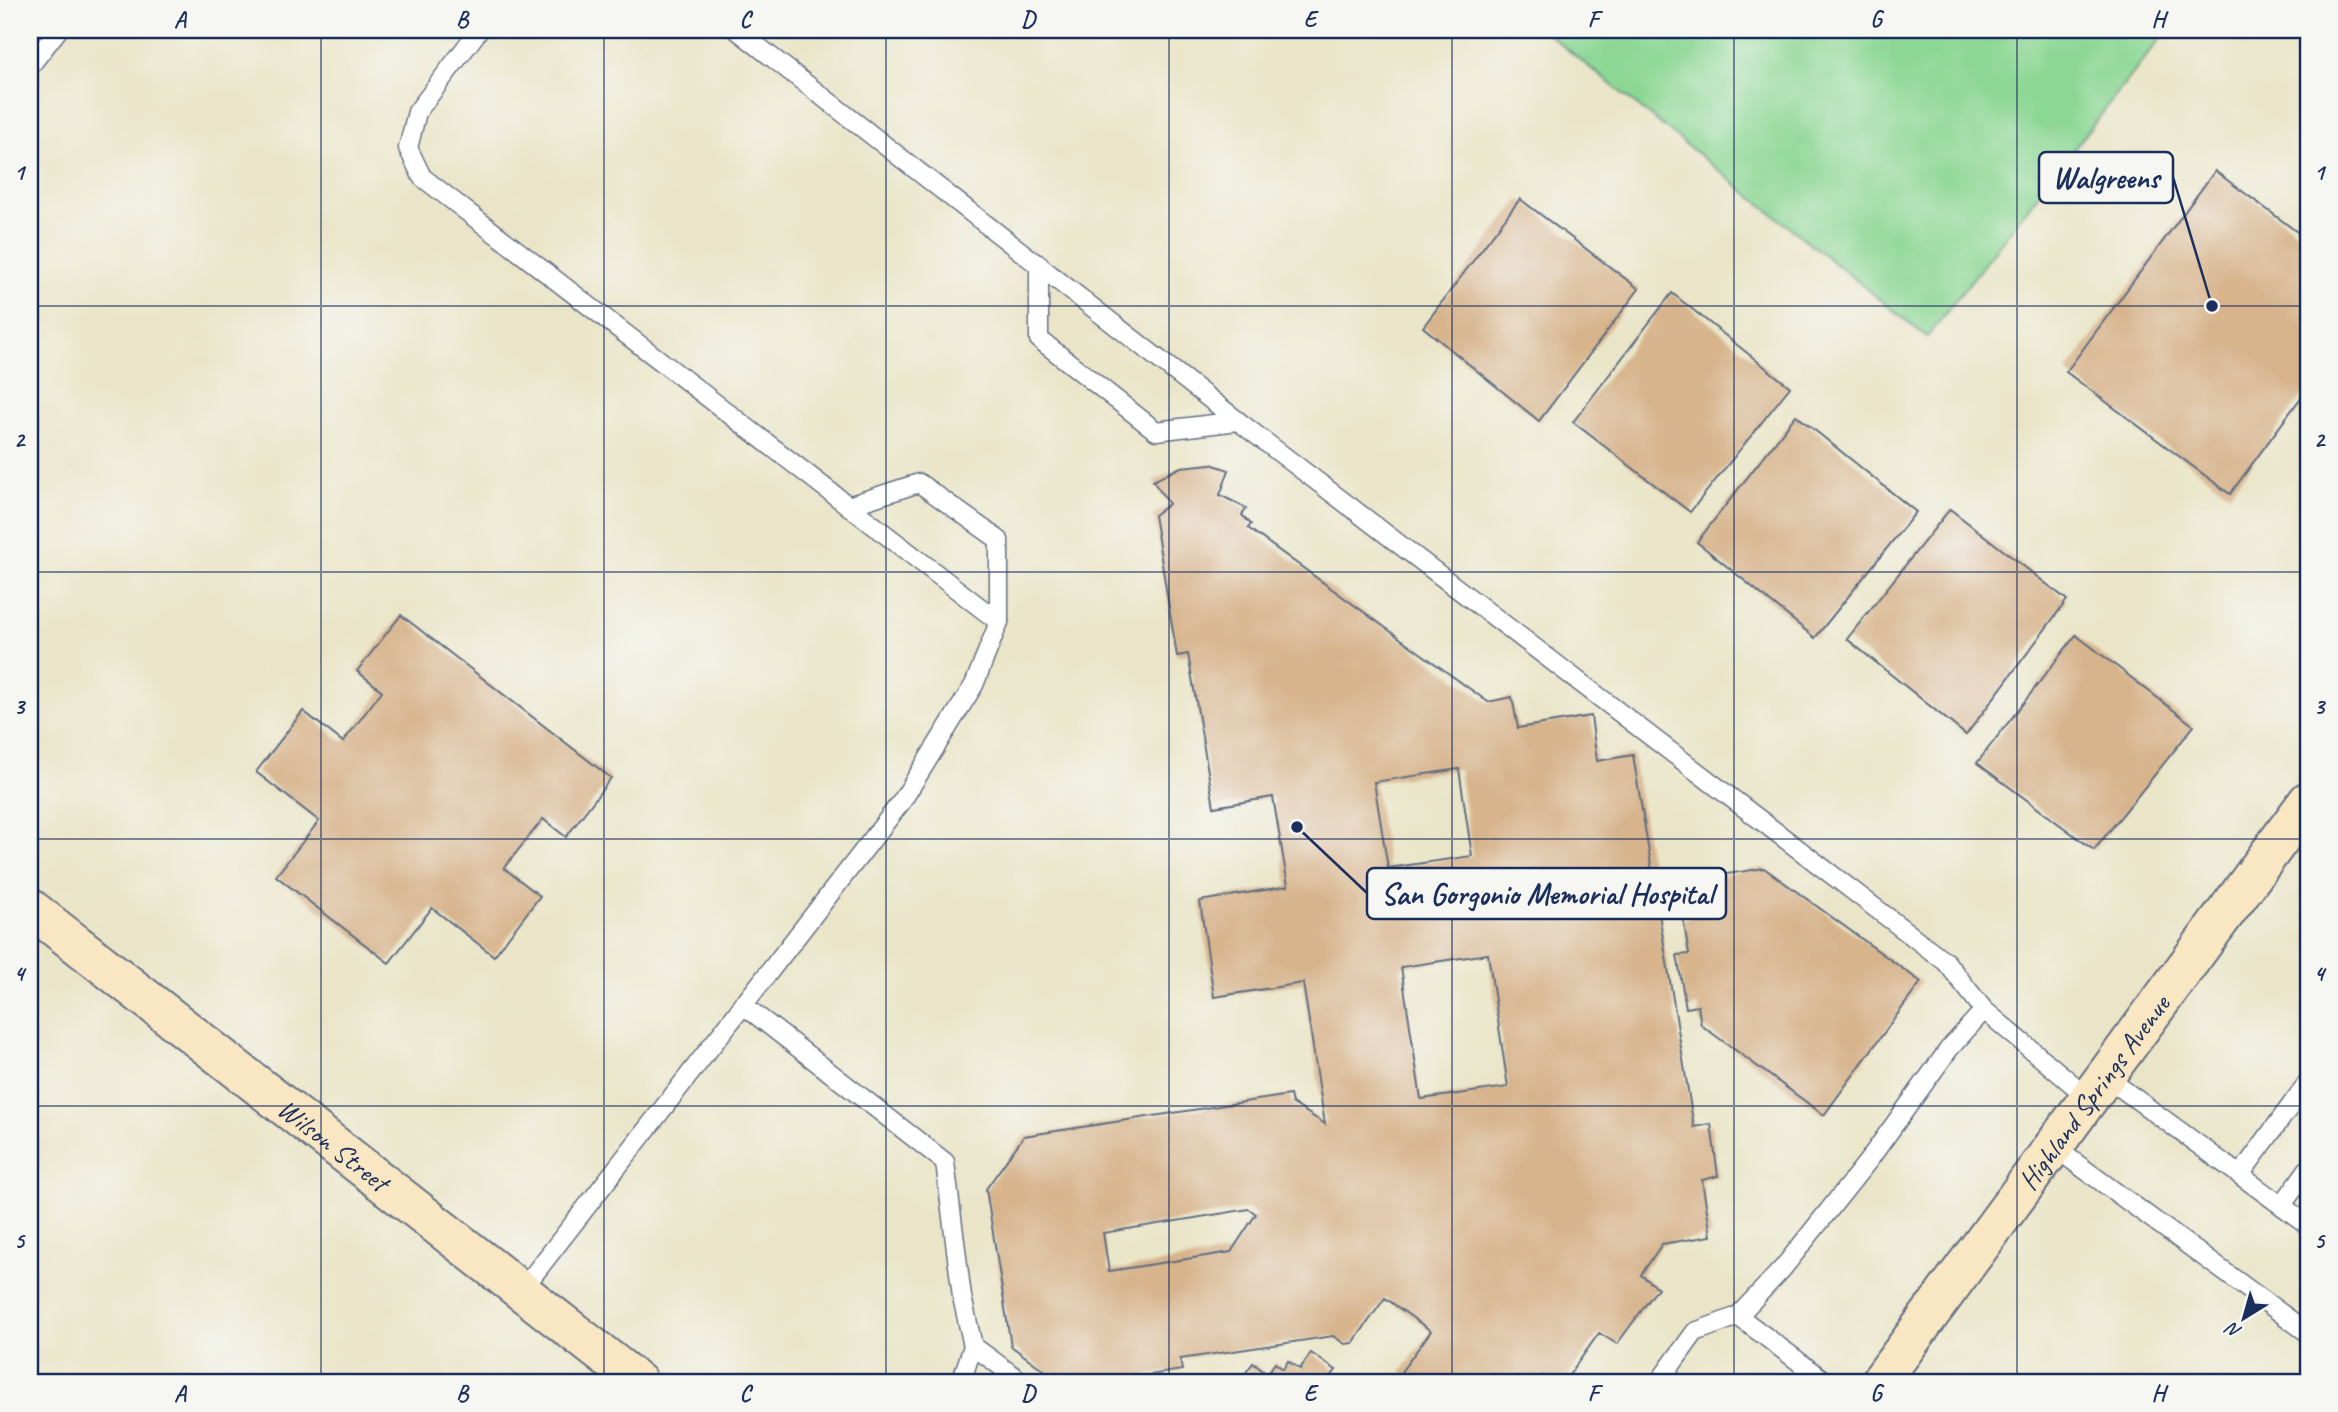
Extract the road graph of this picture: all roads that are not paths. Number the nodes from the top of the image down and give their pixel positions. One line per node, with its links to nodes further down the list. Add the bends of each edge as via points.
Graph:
1 (58, 30): 4 (lane)
2 (479, 30): 7 (lane, via 417,112 408,148 422,177)
3 (737, 30): 5 (lane)
4 (30, 66)
5 (1039, 264): 6 (lane); 6 (lane, via 1039,339 1156,431)
6 (1238, 421): 12 (lane, via 1946,962)
7 (848, 506): 8 (lane); 8 (lane, via 919,483 999,540)
8 (999, 622): 11 (lane, via 974,685 902,801)
9 (2308, 801): 14 (street, Highland Springs Avenue)
10 (30, 908): 20 (street, Wilson Street)
11 (742, 1004): 20 (lane); 23 (lane, via 945,1163)
12 (1984, 1010): 14 (lane); 21 (lane, via 1949,1049 1783,1268)
13 (2308, 1082): 17 (lane)
14 (2098, 1088): 15 (street, Highland Springs Avenue); 17 (lane)
15 (2054, 1146): 22 (lane); 29 (street, Highland Springs Avenue)
16 (2308, 1169): 18 (lane)
17 (2240, 1175): 18 (lane)
18 (2282, 1205): 19 (lane)
19 (2308, 1225)
20 (521, 1291): 24 (street, Wilson Street)
21 (1738, 1316): 27 (lane, via 1695,1332); 28 (lane)
22 (2308, 1333)
23 (973, 1346): 25 (lane); 26 (lane)
24 (638, 1382)
25 (961, 1382)
26 (1022, 1382)
27 (1659, 1382)
28 (1826, 1382)
29 (1880, 1382)

